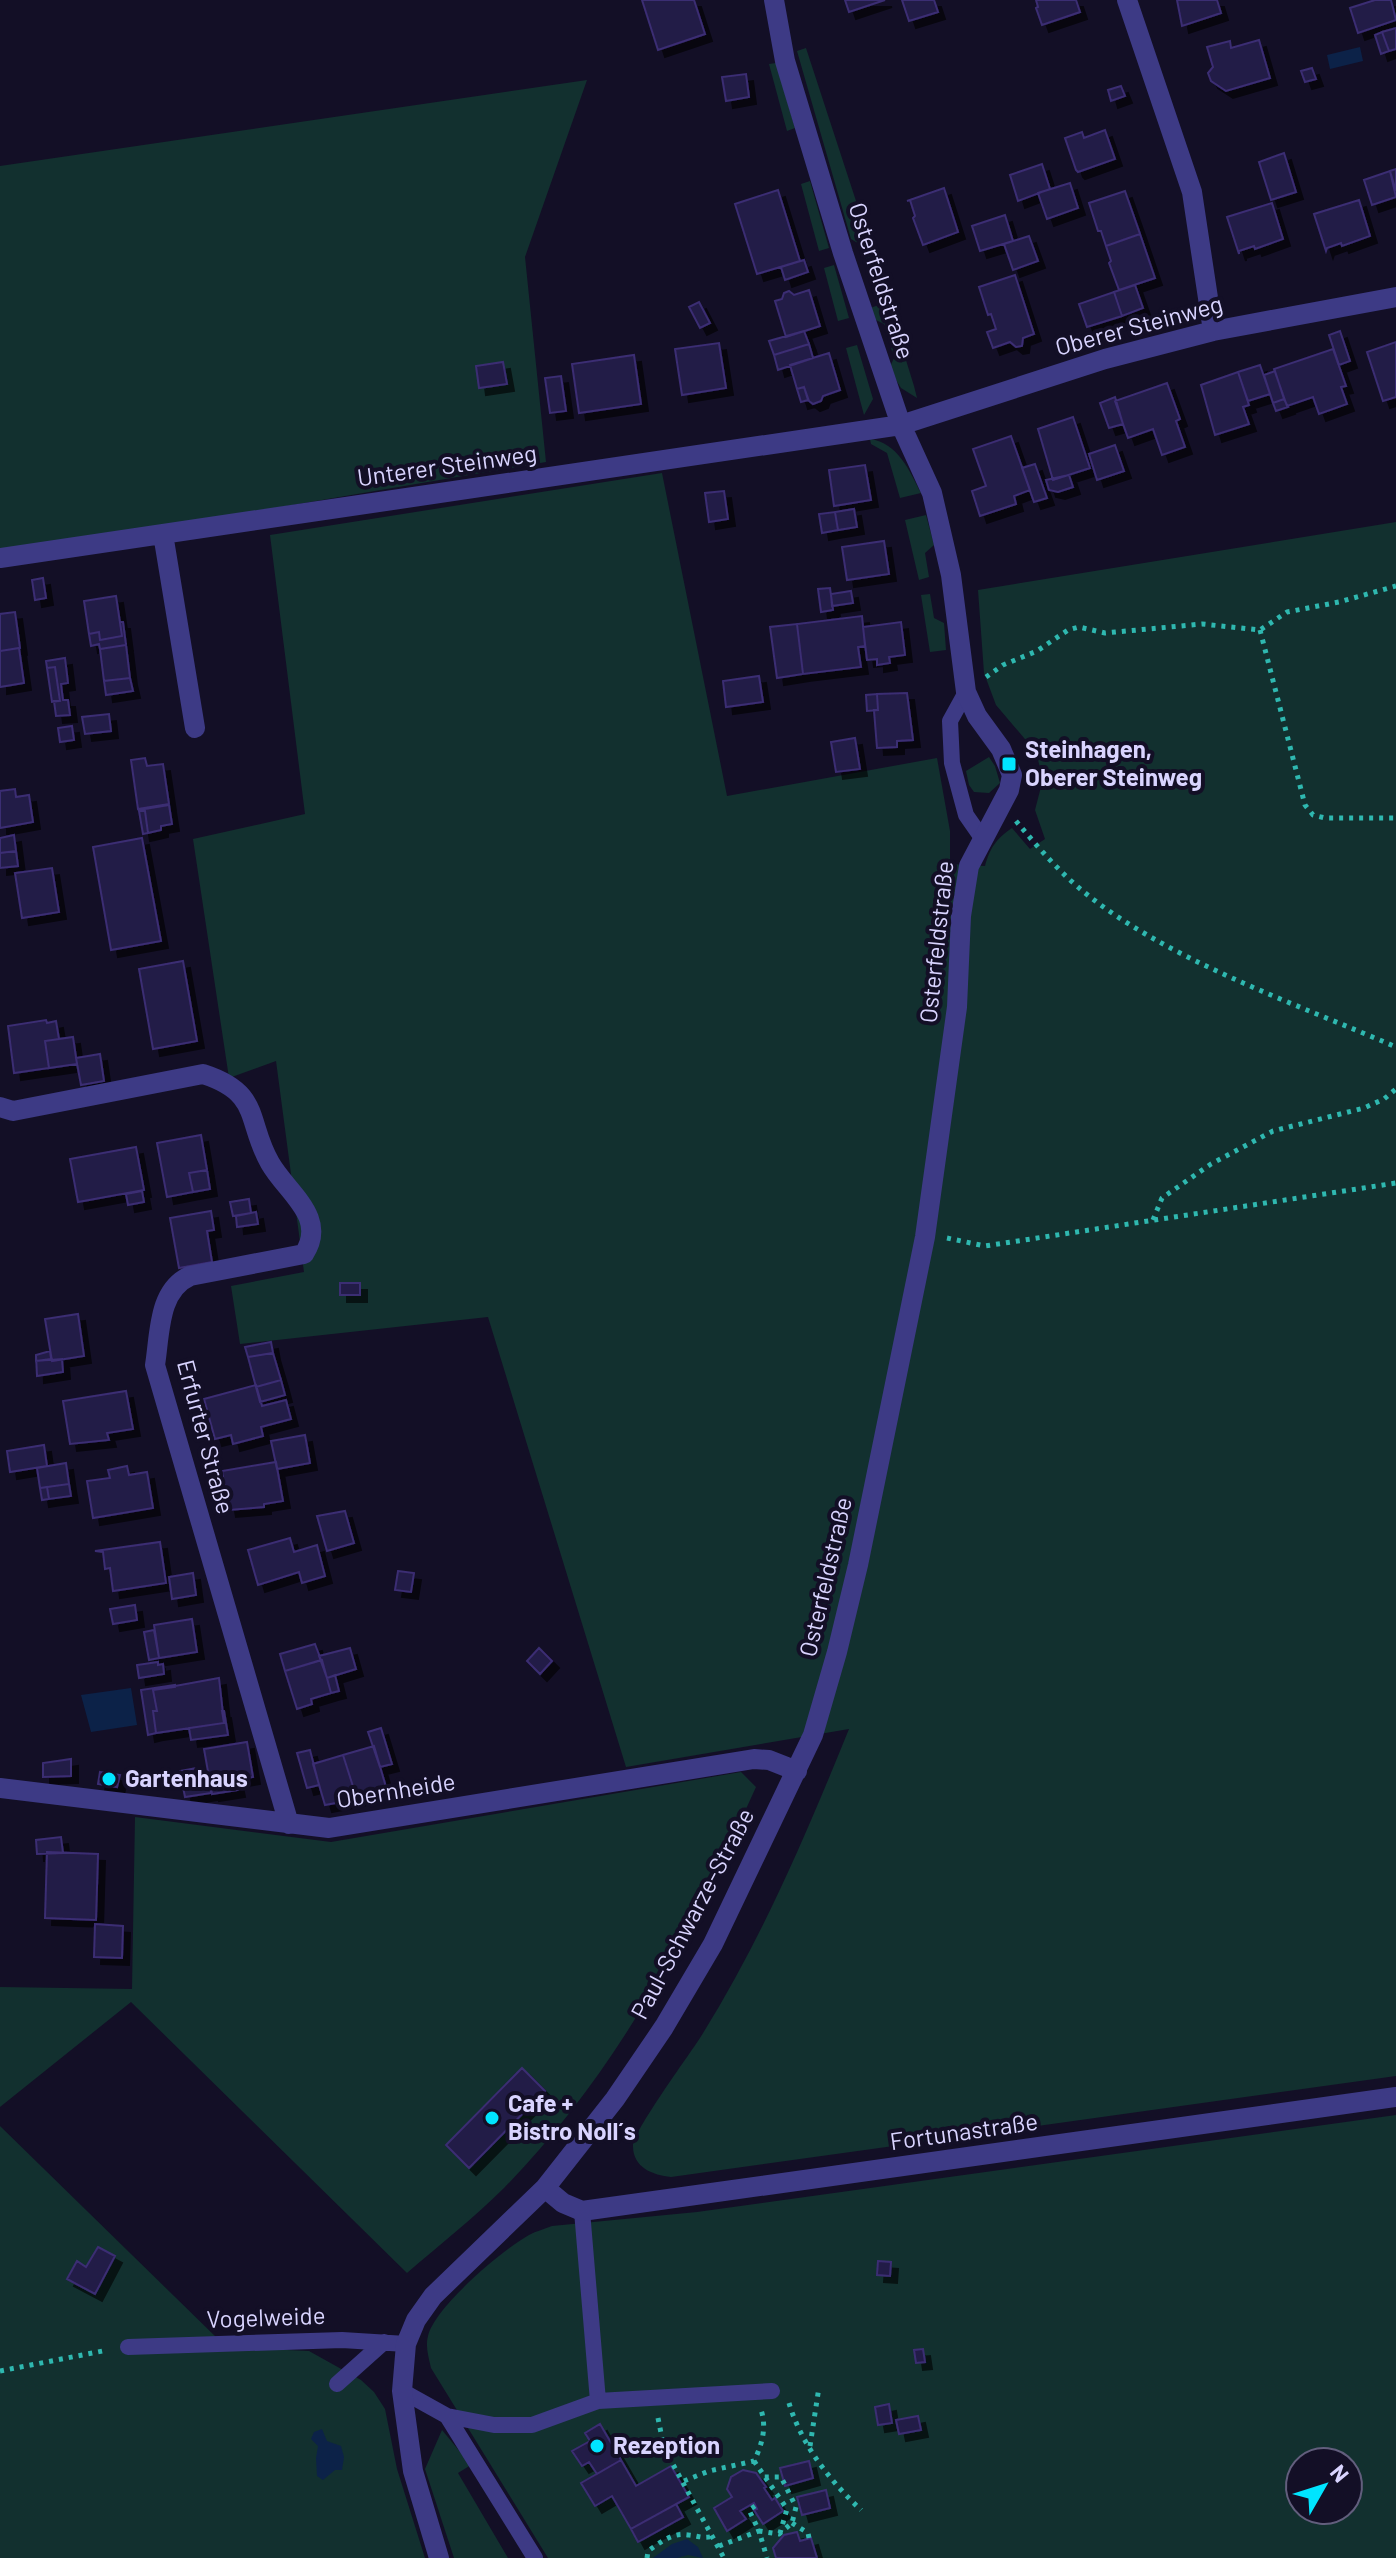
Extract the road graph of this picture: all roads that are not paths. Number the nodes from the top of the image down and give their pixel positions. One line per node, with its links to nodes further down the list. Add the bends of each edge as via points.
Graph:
1 (774, 0): 5 (street, Osterfeldstraße, via 789,76)
2 (1127, 0): 4 (street, via 1192,192)
3 (1396, 297): 4 (street, Oberer Steinweg)
4 (1213, 331): 5 (street, Oberer Steinweg, via 1105,359)
5 (901, 425): 6 (street, Unterer Steinweg); 8 (street, Osterfeldstraße, via 932,493 951,575)
6 (163, 534): 7 (street, Unterer Steinweg); 9 (street)
7 (0, 558)
8 (966, 692): 10 (lane, via 950,721 952,763 966,815); 10 (street, Osterfeldstraße, via 1012,775 1002,806)
9 (195, 728)
10 (982, 838): 12 (street, Osterfeldstraße, via 969,866 961,916 957,1007 925,1237 858,1565)
11 (0, 1107): 15 (street, Erfurter Straße, via 13,1111 203,1074 238,1092 250,1108 269,1162 309,1214 312,1242 304,1254 179,1281 164,1310 155,1365)
12 (813, 1735): 13 (street, Paul-Schwarze-Straße)
13 (797, 1771): 15 (street, Obernheide, via 754,1759 329,1828); 17 (street, Paul-Schwarze-Straße, via 713,1944 664,2027)
14 (0, 1788): 15 (street, Obernheide)
15 (289, 1824)
16 (1396, 2097): 18 (street, Fortunastraße)
17 (545, 2188): 18 (street); 20 (street, Paul-Schwarze-Straße, via 433,2296)
18 (582, 2211): 25 (lane)
19 (384, 2342): 20 (lane, Vogelweide); 21 (lane, Vogelweide); 22 (lane)
20 (406, 2344): 23 (street, Paul-Schwarze-Straße)
21 (128, 2347)
22 (337, 2384)
23 (402, 2391): 26 (lane); 27 (street, Paul-Schwarze-Straße, via 413,2471)
24 (778, 2391): 25 (lane)
25 (598, 2401): 26 (lane, via 532,2425 494,2425)
26 (447, 2416): 28 (lane)
27 (439, 2558)
28 (535, 2558)

